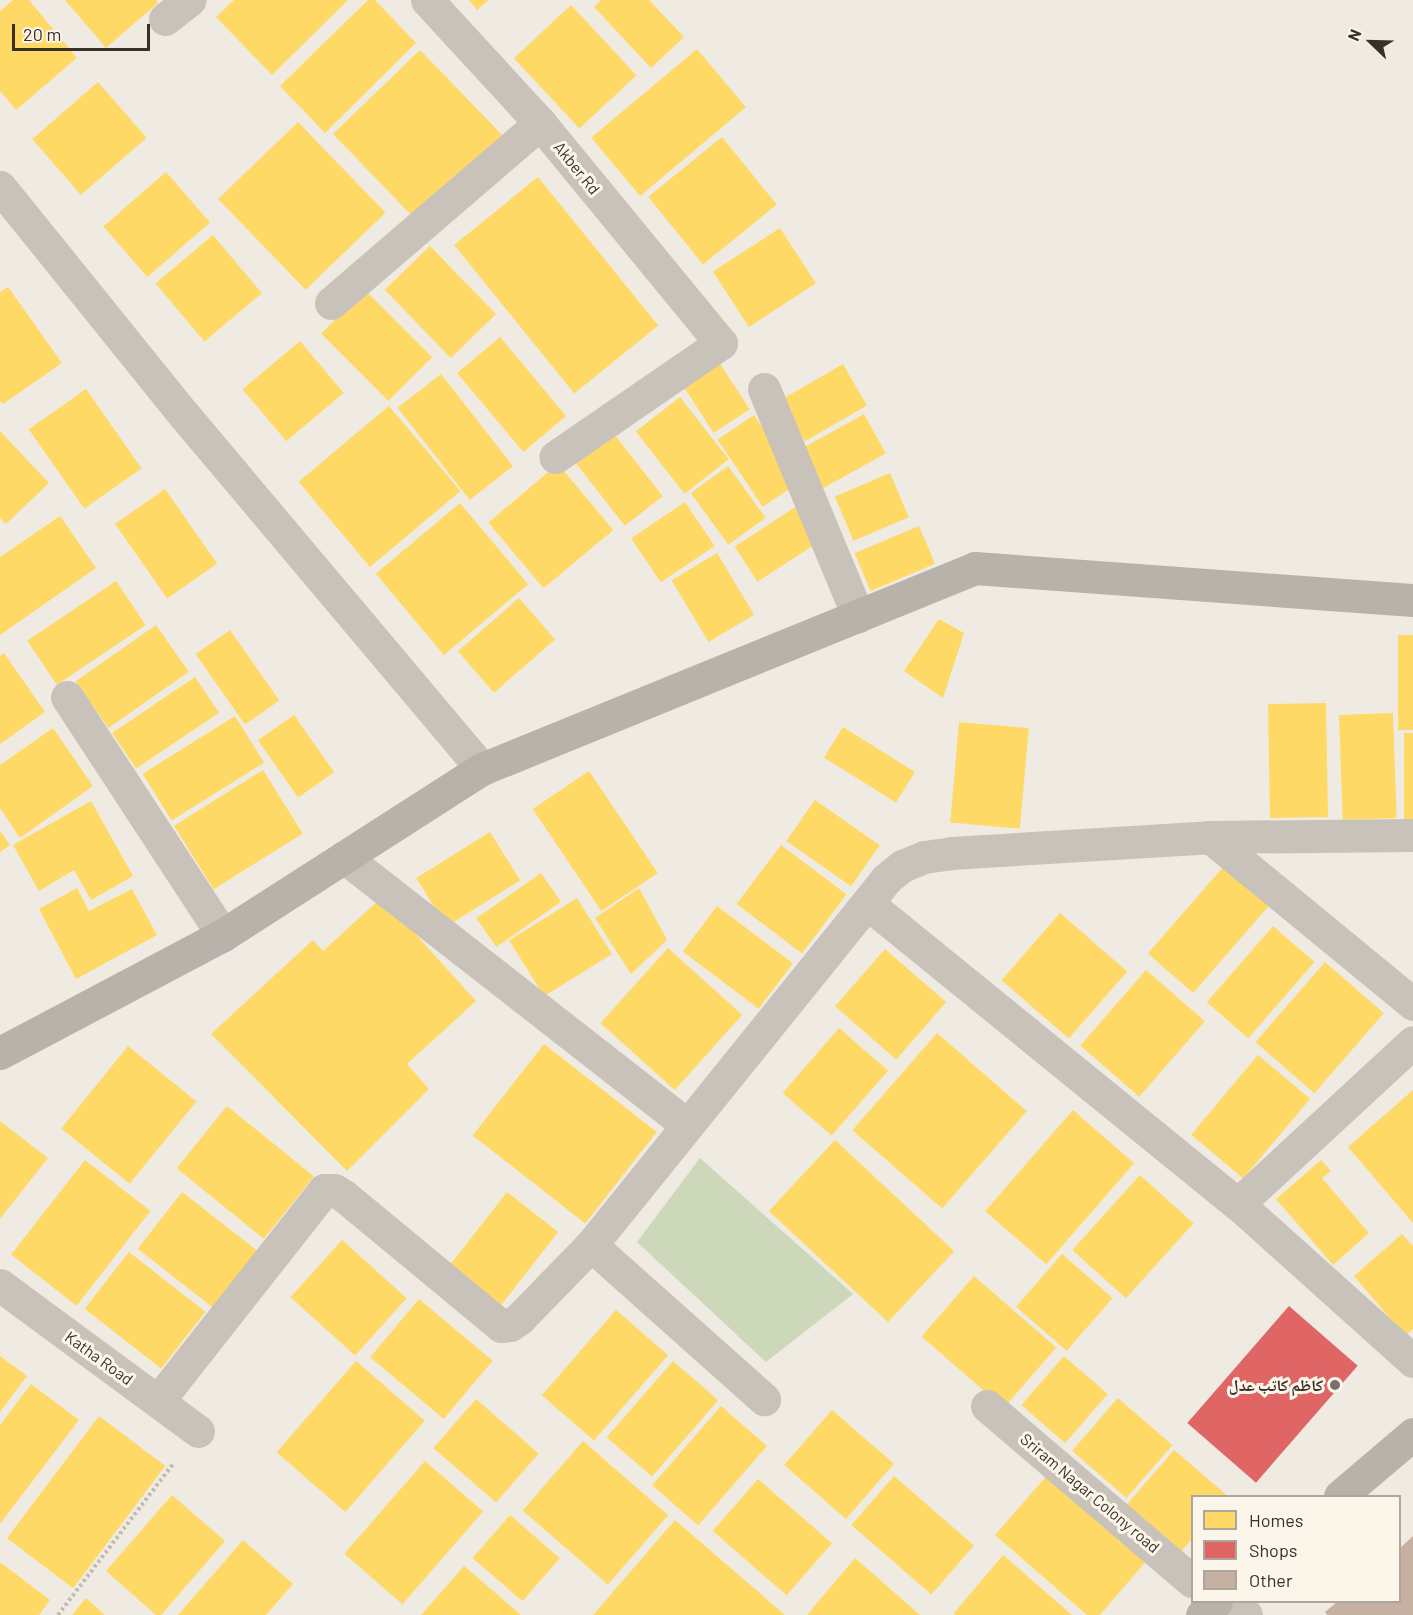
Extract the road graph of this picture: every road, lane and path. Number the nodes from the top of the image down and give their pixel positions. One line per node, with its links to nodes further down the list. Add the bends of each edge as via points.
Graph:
1 (427, 0): 2 (street, Akber Rd)
2 (540, 123): 4 (street); 6 (street, Akber Rd, via 721,343)
3 (0, 187): 10 (street, via 184,415)
4 (331, 303)
5 (764, 390): 8 (street)
6 (555, 457)
7 (1413, 600): 8 (street, via 975,568)
8 (858, 616): 10 (street)
9 (67, 697): 15 (street)
10 (482, 769): 13 (street)
11 (1413, 835): 12 (street)
12 (1210, 837): 14 (street, via 924,857 902,866); 16 (street)
13 (344, 857): 15 (street); 19 (street)
14 (867, 903): 19 (street); 20 (street)
15 (223, 935): 18 (street)
16 (1413, 1004)
17 (1413, 1042): 20 (street)
18 (0, 1053)
19 (687, 1125): 21 (street)
20 (1238, 1204): 23 (street)
21 (591, 1245): 24 (street); 25 (street, via 519,1319 501,1326 344,1196 324,1190)
22 (0, 1286): 25 (street, Katha Road)
23 (1413, 1361)
24 (764, 1399)
25 (158, 1401): 27 (street, Katha Road)
26 (987, 1406): 30 (street, Sriram Nagar Colony road)
27 (198, 1431): 33 (path)
28 (1413, 1434): 29 (street)
29 (1342, 1495)
30 (1191, 1580)
31 (1216, 1603): 34 (street)
32 (1219, 1603): 35 (street)
33 (58, 1615)
34 (1202, 1615)
35 (1246, 1615)

